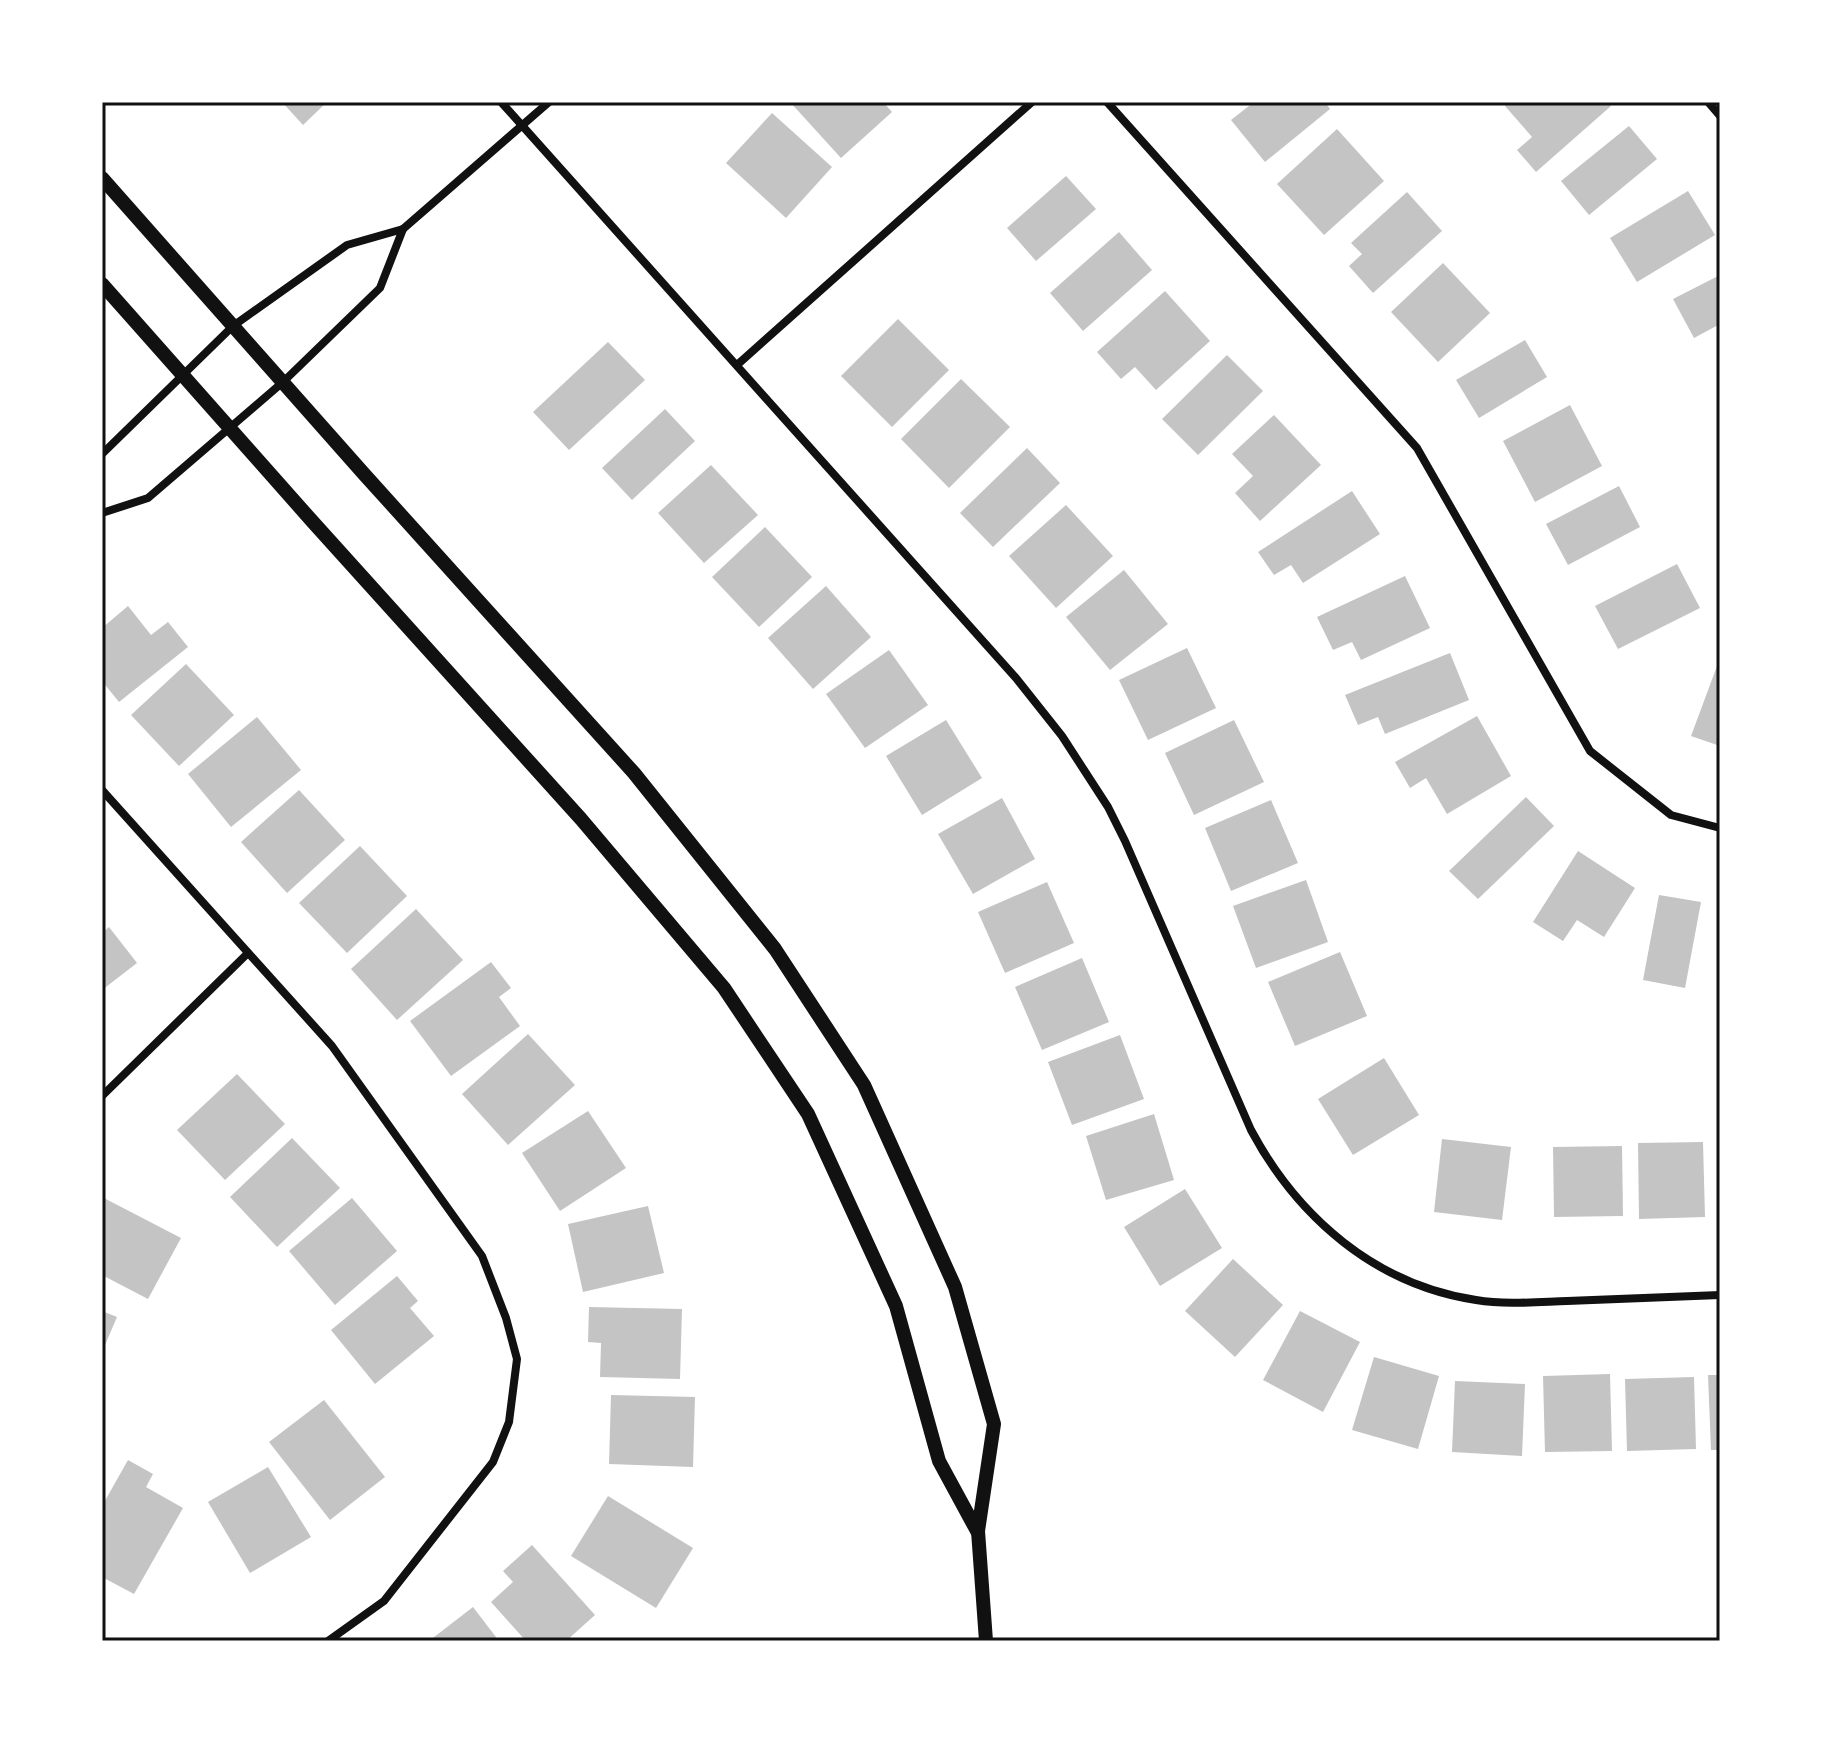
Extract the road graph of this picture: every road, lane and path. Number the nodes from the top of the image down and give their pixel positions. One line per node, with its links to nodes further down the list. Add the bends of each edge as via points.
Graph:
1 (501, 102): 7 (street)
2 (549, 102): 7 (street)
3 (1032, 102): 12 (street)
4 (1107, 102): 19 (street, via 1417,448 1590,751 1671,815)
5 (1708, 102): 6 (street)
6 (1720, 116)
7 (523, 126): 9 (street); 12 (street)
8 (102, 178): 11 (street)
9 (403, 229): 11 (street, via 347,245); 14 (street, via 380,288)
10 (102, 284): 13 (street)
11 (233, 326): 13 (street); 14 (street)
12 (737, 365): 22 (street, via 1016,678 1080,762 1125,841 1257,1142 1289,1191 1321,1225 1361,1256 1405,1280 1479,1301)
13 (182, 374): 15 (street); 16 (street)
14 (283, 382): 15 (street); 23 (street, via 634,773 775,949 864,1085 955,1287 994,1424)
15 (230, 428): 17 (street, via 148,498); 23 (street, via 581,819 724,988 814,1128 896,1306 939,1461)
16 (102, 454)
17 (102, 513)
18 (102, 790): 20 (street)
19 (1720, 828)
20 (248, 953): 21 (street); 24 (street, via 332,1046 482,1256 517,1359 509,1422 493,1462 384,1601)
21 (102, 1096)
22 (1720, 1295)
23 (978, 1531): 25 (street)
24 (328, 1641)
25 (986, 1641)

